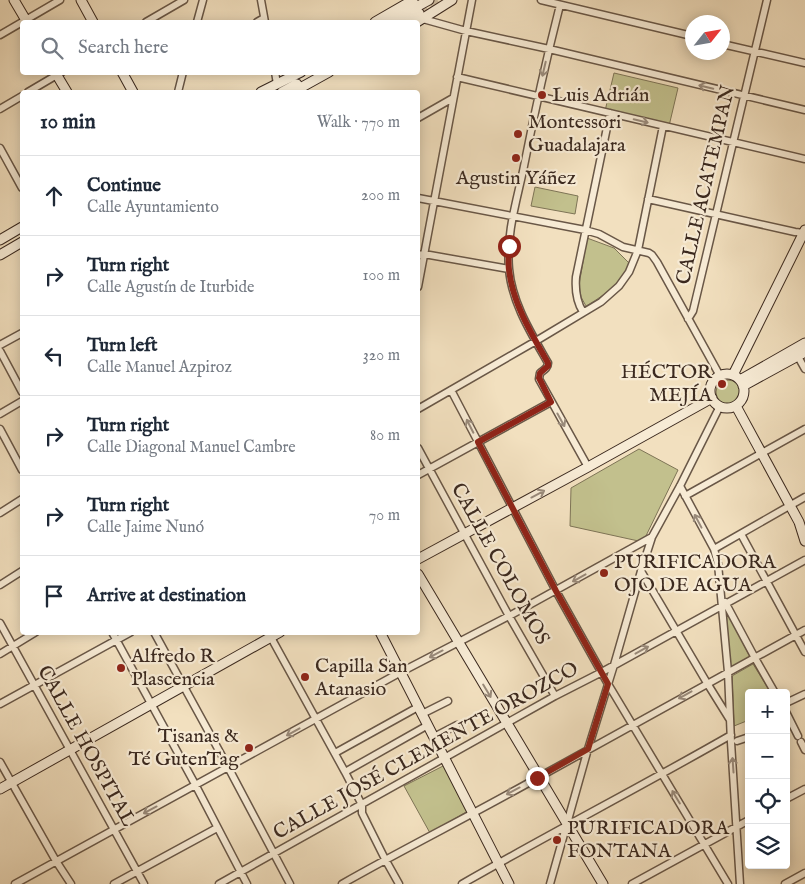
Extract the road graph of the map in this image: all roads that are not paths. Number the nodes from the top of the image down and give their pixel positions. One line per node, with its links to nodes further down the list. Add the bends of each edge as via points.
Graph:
1 (14, 0): 15 (street)
2 (60, 0): 16 (street)
3 (81, 0): 17 (street)
4 (184, 0): 18 (street)
5 (203, 0): 19 (street)
6 (261, 0): 20 (street)
7 (413, 0): 21 (street)
8 (429, 0): 22 (street)
9 (452, 0): 14 (street)
10 (472, 0): 24 (street)
11 (540, 0): 13 (street)
12 (767, 0): 29 (street, CALLE ACATEMPAN)
13 (560, 5): 25 (street); 28 (street)
14 (420, 18): 24 (street)
15 (25, 20)
16 (28, 20)
17 (92, 20)
18 (149, 20)
19 (198, 20)
20 (265, 20)
21 (378, 20)
22 (393, 20)
23 (20, 24): 26 (street)
24 (466, 31): 28 (street); 40 (street)
25 (685, 34)
26 (0, 36)
27 (730, 46): 29 (street)
28 (549, 49): 49 (street, one-way to 49); 50 (street, one-way to 28)
29 (754, 51): 30 (street); 50 (street, CALLE ACATEMPAN)
30 (805, 62)
31 (55, 75): 42 (street)
32 (59, 75): 43 (street)
33 (124, 75): 44 (street)
34 (183, 75): 45 (street)
35 (277, 75): 41 (street)
36 (289, 75): 41 (street)
37 (295, 75): 41 (street)
38 (311, 75): 47 (street)
39 (324, 75): 48 (street)
40 (457, 77): 49 (street); 52 (street)
41 (281, 82): 46 (street)
42 (31, 90)
43 (66, 90)
44 (133, 90)
45 (179, 90)
46 (265, 90)
47 (285, 90)
48 (297, 90)
49 (538, 96): 55 (street); 66 (street)
50 (744, 96): 54 (street); 58 (street, CALLE ACATEMPAN)
51 (20, 97): 53 (street)
52 (454, 98): 56 (street); 64 (street)
53 (0, 109)
54 (805, 110)
55 (610, 113): 57 (street, one-way to 57); 68 (street)
56 (420, 117)
57 (662, 126): 58 (street); 63 (street)
58 (733, 143): 60 (street); 65 (street, CALLE ACATEMPAN)
59 (0, 148): 61 (street)
60 (805, 159)
61 (20, 184)
62 (420, 198): 64 (street)
63 (648, 199): 65 (street); 72 (street)
64 (434, 202): 66 (street); 73 (street)
65 (716, 214): 69 (street); 77 (street, CALLE ACATEMPAN, via 693,311)
66 (513, 217): 68 (street); 75 (street)
67 (20, 228): 70 (street)
68 (586, 230): 72 (street, via 623,247); 76 (street, via 575,286)
69 (805, 232): 86 (street)
70 (0, 240)
71 (20, 243): 74 (street)
72 (638, 250): 76 (street, via 630,272 619,286); 77 (street, via 654,258)
73 (421, 255): 75 (street)
74 (0, 256)
75 (509, 269): 79 (street, via 517,302)
76 (583, 312): 79 (street)
77 (688, 319): 85 (street)
78 (20, 334): 81 (street)
79 (536, 342): 88 (street); 91 (street, via 548,363 539,378)
80 (805, 343): 83 (street)
81 (0, 345)
82 (0, 351): 87 (street)
83 (799, 353): 84 (street); 86 (street)
84 (805, 369)
85 (720, 376): 86 (street, via 726,374); 89 (street, via 712,385)
86 (739, 380): 93 (street, via 744,390)
87 (20, 388)
88 (451, 390): 94 (street); 98 (street, one-way to 88)
89 (712, 398): 92 (street); 102 (street)
90 (20, 402): 95 (street)
91 (551, 402): 98 (street); 102 (street, one-way to 102)
92 (720, 406): 93 (street); 105 (street)
93 (736, 406): 100 (street)
94 (420, 408)
95 (0, 414)
96 (0, 429): 101 (street)
97 (805, 429): 100 (street)
98 (478, 442): 103 (street); 110 (street)
99 (420, 452): 103 (street, CALLE COLOMOS)
100 (762, 453): 106 (street); 109 (street)
101 (20, 466)
102 (588, 467): 110 (street, one-way to 102)
103 (429, 469): 104 (street); 112 (street, CALLE COLOMOS)
104 (420, 475)
105 (680, 486): 106 (street); 114 (street)
106 (685, 496): 116 (street, one-way to 106)
107 (805, 497): 109 (street)
108 (20, 500): 111 (street)
109 (791, 506): 113 (street); 115 (street)
110 (512, 508): 112 (street); 124 (street)
111 (0, 513)
112 (465, 534): 117 (street); 126 (street, CALLE COLOMOS)
113 (741, 534): 116 (street); 122 (street)
114 (652, 537): 119 (street); 124 (street, one-way to 124)
115 (805, 541)
116 (714, 549): 125 (street)
117 (420, 558)
118 (805, 560): 122 (street, CALLE JOSÉ CLEMENTE OROZCO)
119 (641, 571): 128 (street); 143 (street)
120 (20, 572): 123 (street)
121 (420, 577): 138 (street)
122 (767, 582): 125 (street, CALLE JOSÉ CLEMENTE OROZCO); 136 (street)
123 (0, 585)
124 (556, 591): 126 (street); 145 (street)
125 (724, 605): 128 (street, CALLE JOSÉ CLEMENTE OROZCO); 142 (street); 146 (street)
126 (509, 616): 138 (street); 153 (street, CALLE COLOMOS)
127 (0, 623): 139 (street, CALLE HOSPITAL)
128 (676, 630): 143 (street, CALLE JOSÉ CLEMENTE OROZCO, one-way to 128); 147 (street)
129 (805, 630): 136 (street)
130 (31, 635): 139 (street)
131 (114, 635): 137 (street)
132 (125, 635): 137 (street)
133 (156, 635): 150 (street)
134 (270, 635): 150 (street); 159 (street)
135 (382, 635): 144 (street)
136 (796, 635): 140 (street); 142 (street)
137 (116, 640): 149 (street); 157 (street)
138 (458, 642): 144 (street, one-way to 144); 162 (street, one-way to 162)
139 (13, 646): 141 (street); 149 (street, CALLE HOSPITAL)
140 (805, 652)
141 (0, 654)
142 (755, 658): 146 (street); 151 (street)
143 (614, 666): 145 (street, CALLE JOSÉ CLEMENTE OROZCO); 148 (street)
144 (401, 672): 158 (street); 159 (street)
145 (602, 672): 148 (street); 153 (street, CALLE JOSÉ CLEMENTE OROZCO)
146 (728, 672): 147 (street); 161 (street)
147 (707, 683): 161 (street); 163 (street, one-way to 163)
148 (608, 684): 163 (street); 170 (street)
149 (34, 686): 156 (street); 172 (street, CALLE HOSPITAL)
150 (183, 687): 157 (street); 176 (street)
151 (773, 689)
152 (805, 694): 155 (street)
153 (555, 696): 162 (street, CALLE JOSÉ CLEMENTE OROZCO)
154 (448, 701): 158 (street)
155 (790, 702)
156 (0, 704)
157 (152, 705): 172 (street); 181 (street)
158 (420, 710): 164 (street); 173 (street)
159 (316, 719): 173 (street); 176 (street, one-way to 176)
160 (790, 720): 171 (street)
161 (731, 722): 166 (street)
162 (507, 723): 174 (street, CALLE JOSÉ CLEMENTE OROZCO); 179 (street)
163 (633, 724): 170 (street); 178 (street)
164 (428, 725): 167 (street); 177 (street)
165 (457, 725): 167 (street)
166 (731, 735): 178 (street); 189 (street, one-way to 166)
167 (434, 737): 174 (street)
168 (745, 738): 169 (street)
169 (737, 741)
170 (588, 749): 179 (street); 188 (street)
171 (805, 750)
172 (70, 751): 180 (street); 191 (street, CALLE HOSPITAL)
173 (335, 753): 177 (street)
174 (445, 758): 185 (street, CALLE JOSÉ CLEMENTE OROZCO); 186 (street)
175 (0, 762): 180 (street)
176 (228, 767): 181 (street); 193 (street)
177 (345, 772): 185 (street)
178 (662, 774): 188 (street); 192 (street, one-way to 178)
179 (539, 777): 186 (street, one-way to 186); 188 (street)
180 (11, 783): 182 (street); 195 (street)
181 (196, 786): 190 (street); 191 (street, one-way to 191)
182 (0, 789)
183 (805, 789): 184 (street)
184 (790, 797)
185 (362, 805): 193 (street, CALLE JOSÉ CLEMENTE OROZCO); 194 (street, via 362,812)
186 (472, 813): 194 (street); 196 (street)
187 (745, 822): 189 (street)
188 (567, 825): 196 (street); 211 (street); 212 (street)
189 (737, 826): 192 (street); 215 (street)
190 (218, 828): 197 (street); 198 (street)
191 (113, 830): 195 (street); 197 (street, CALLE HOSPITAL)
192 (704, 845): 213 (street); 214 (street)
193 (274, 854): 198 (street, CALLE JOSÉ CLEMENTE OROZCO); 206 (street)
194 (385, 859): 207 (street); 208 (street)
195 (56, 861): 200 (street); 201 (street)
196 (498, 864): 209 (street); 210 (street)
197 (136, 872): 202 (street); 203 (street, CALLE HOSPITAL)
198 (241, 872): 204 (street, CALLE JOSÉ CLEMENTE OROZCO); 205 (street)
199 (805, 873): 216 (street)
200 (15, 884)
201 (71, 884)
202 (114, 884)
203 (144, 884)
204 (219, 884)
205 (247, 884)
206 (290, 884)
207 (342, 884)
208 (399, 884)
209 (462, 884)
210 (508, 884)
211 (550, 884)
212 (603, 884)
213 (632, 884)
214 (728, 884)
215 (740, 884)
216 (785, 884)

